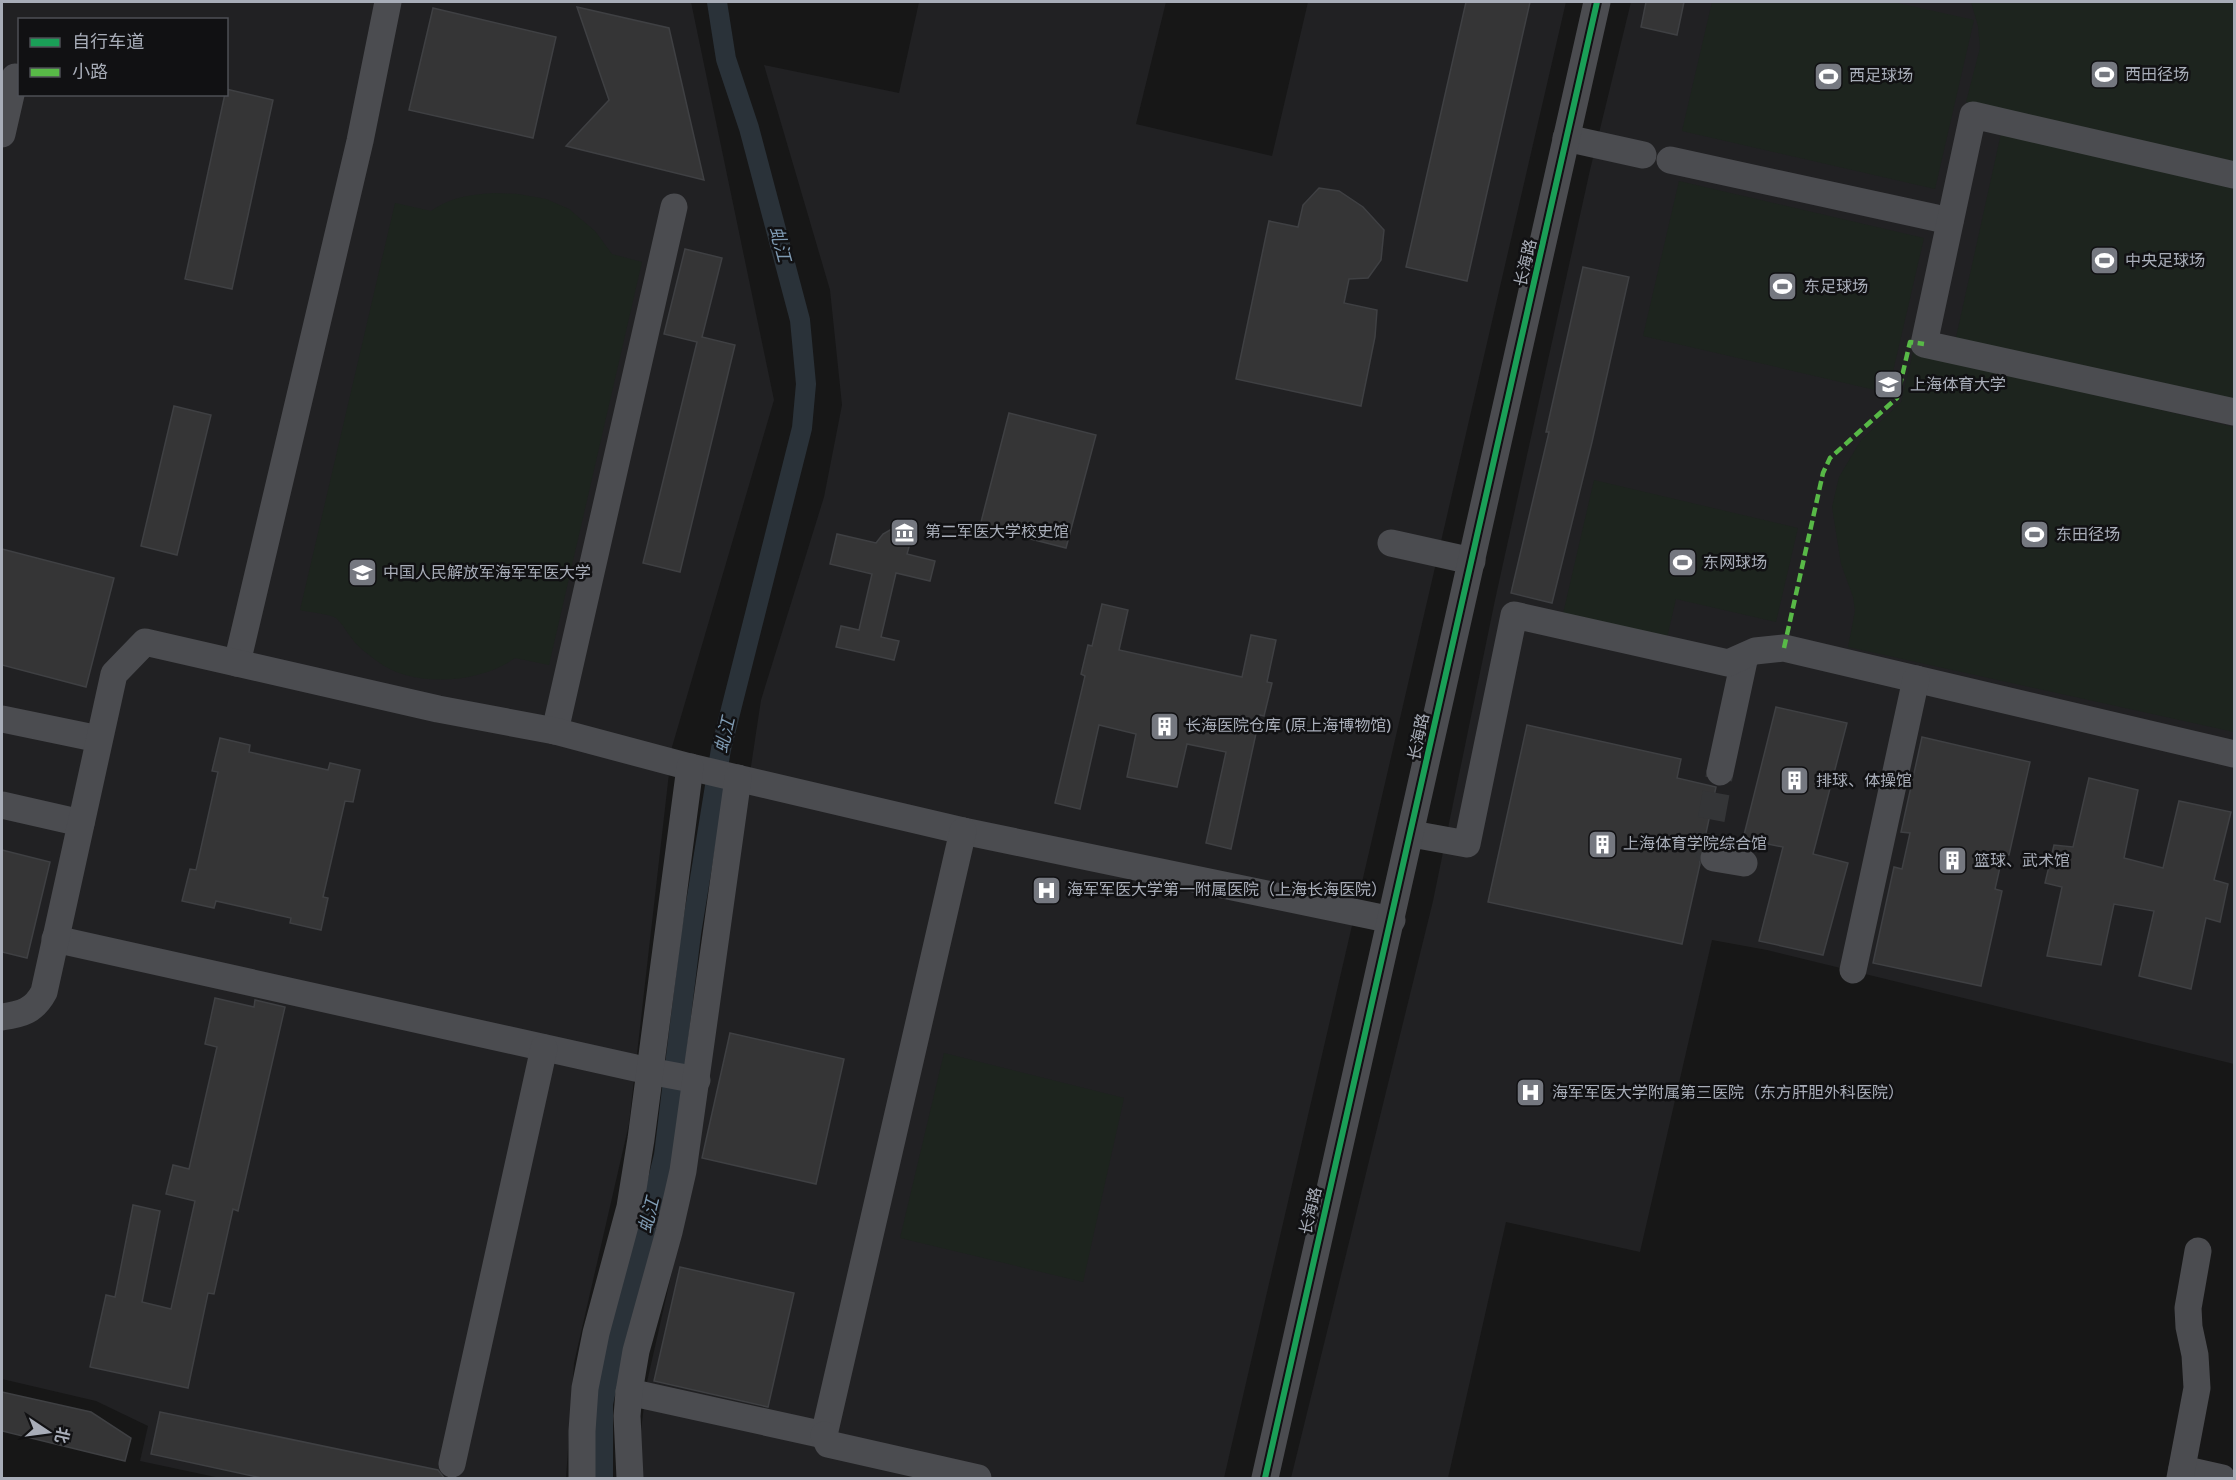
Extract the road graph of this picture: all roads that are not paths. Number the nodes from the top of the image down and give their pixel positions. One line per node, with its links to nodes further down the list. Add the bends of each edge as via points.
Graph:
1 (388, 2): 15 (street, via 360,141)
2 (1597, 2): 5 (street, 长海路)
3 (15, 77): 4 (street)
4 (2, 134)
5 (1566, 138): 6 (street); 13 (street, 长海路)
6 (1644, 154)
7 (1670, 160): 10 (street)
8 (2235, 175): 10 (street, via 1973,115)
9 (674, 207): 18 (street)
10 (1950, 222): 11 (street, via 1924,344)
11 (2235, 412)
12 (1391, 543): 13 (street)
13 (1472, 561): 27 (street, 长海路)
14 (1745, 656): 16 (street, via 1784,648); 22 (street); 27 (street, via 1728,663 1514,615 1467,844)
15 (237, 663): 18 (street); 19 (street, via 145,642 114,674)
16 (1916, 679): 20 (street); 32 (street)
17 (2, 719): 19 (street)
18 (555, 731): 21 (street)
19 (99, 739): 25 (street)
20 (2235, 754)
21 (696, 768): 23 (street); 35 (street)
22 (1720, 772)
23 (735, 777): 26 (street); 35 (street)
24 (2, 805): 25 (street)
25 (81, 823): 31 (street)
26 (963, 831): 30 (street); 38 (street)
27 (1412, 834): 30 (street, 长海路)
28 (1714, 858): 29 (street)
29 (1744, 863)
30 (1392, 920): 44 (street, 长海路)
31 (54, 939): 33 (street, via 44,992 38,1003 28,1011); 34 (street)
32 (1853, 970)
33 (2, 1017)
34 (544, 1048): 35 (street); 39 (street)
35 (673, 1075): 37 (street, via 683,1171); 41 (street, via 630,1207 596,1333 585,1388)
36 (2198, 1251): 40 (street, via 2188,1308 2197,1388)
37 (629, 1392): 38 (street); 42 (street)
38 (824, 1435): 43 (street, via 828,1444)
39 (452, 1464)
40 (2181, 1474): 45 (street)
41 (582, 1479)
42 (630, 1479)
43 (978, 1479)
44 (1265, 1479)
45 (2222, 1479)

